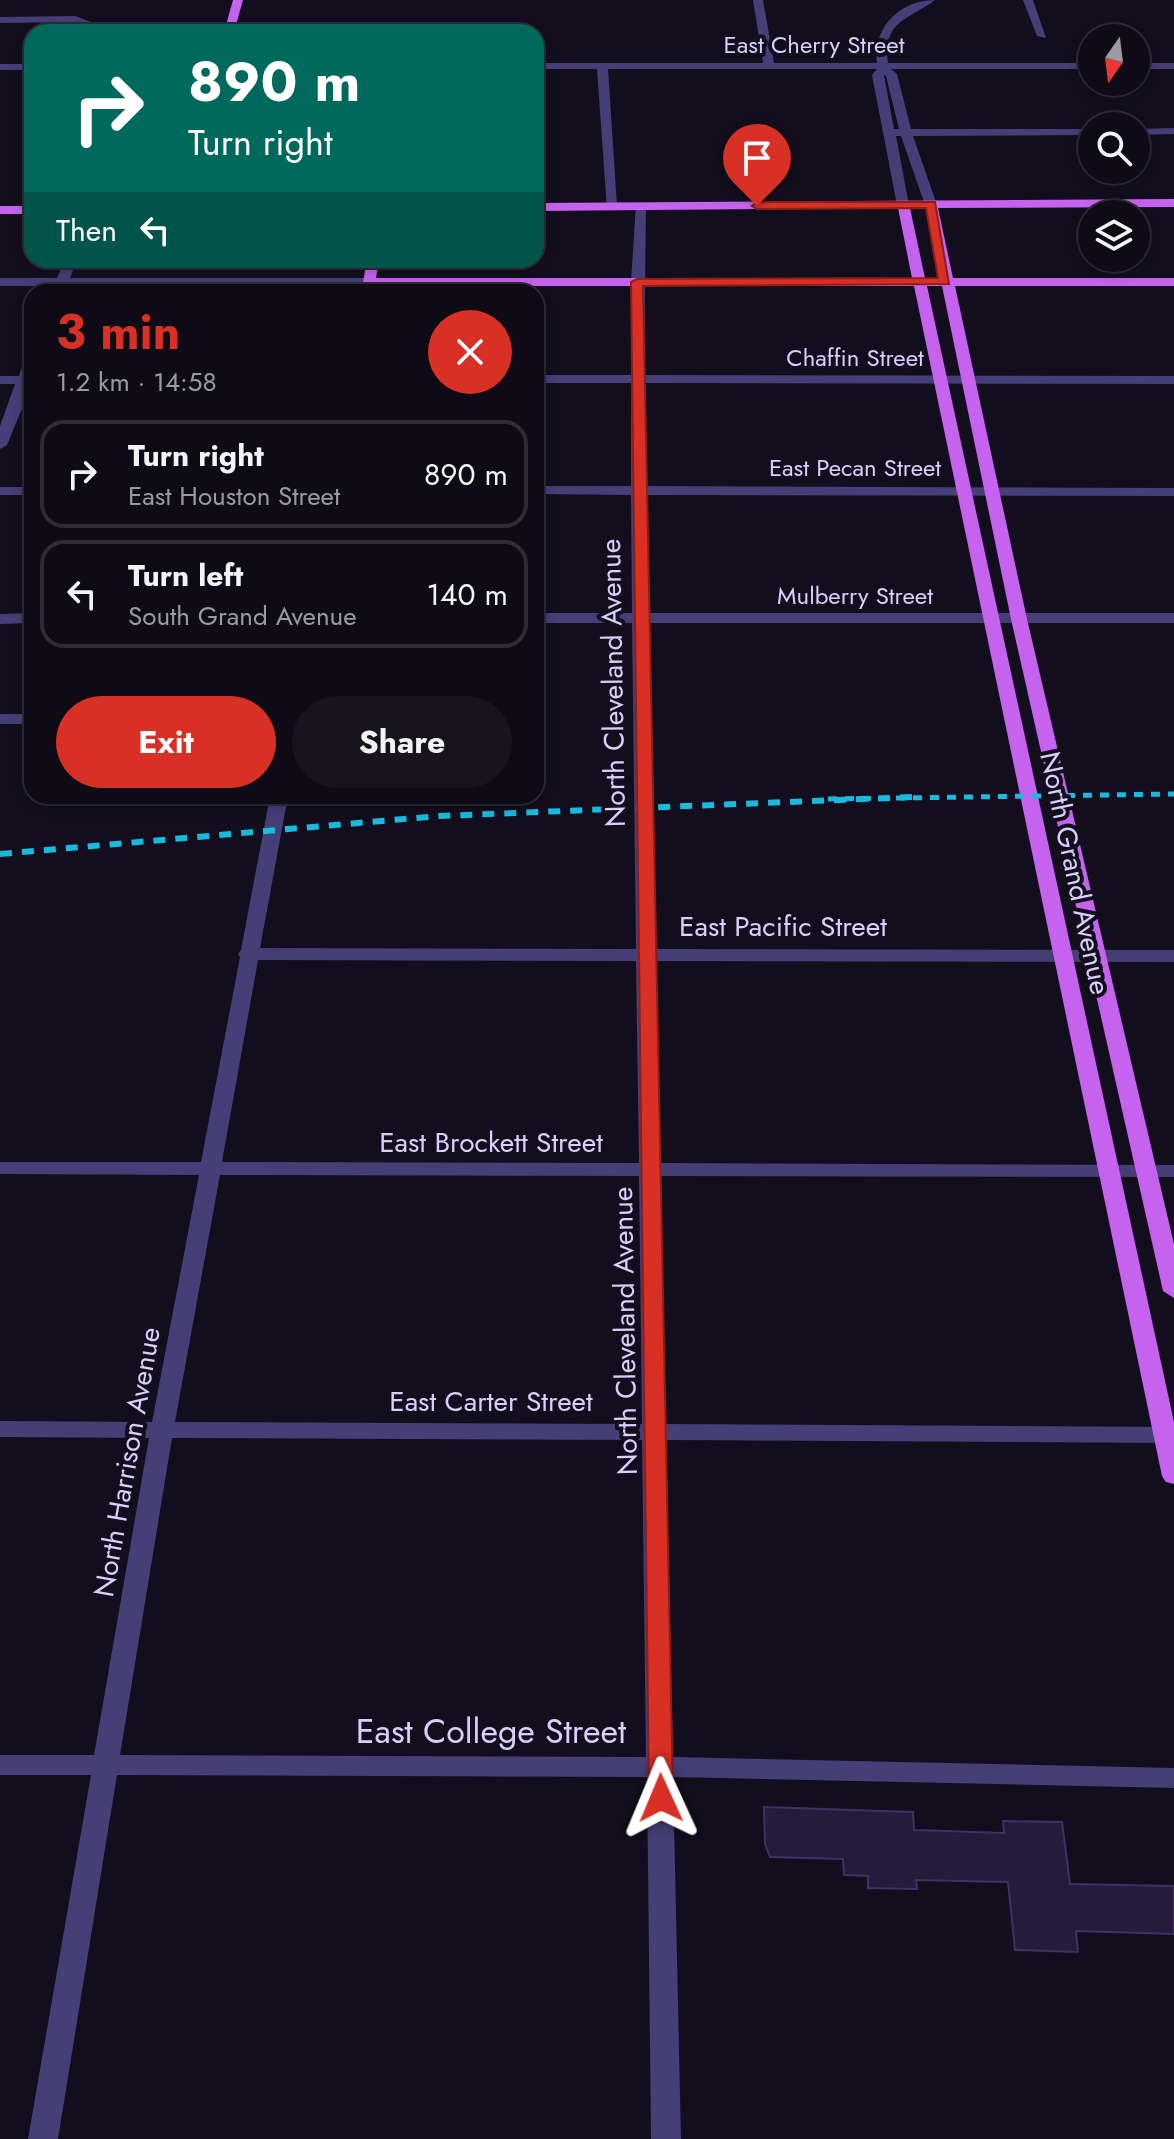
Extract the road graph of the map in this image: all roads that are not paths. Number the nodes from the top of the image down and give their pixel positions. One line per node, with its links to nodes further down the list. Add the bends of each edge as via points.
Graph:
1 (238, 0): 7 (main road)
2 (758, 0): 9 (street)
3 (930, 0): 17 (street, via 907,10 884,32 879,46)
4 (1028, 0): 8 (street)
5 (0, 20): 6 (street, via 75,19)
6 (87, 24)
7 (231, 24)
8 (1042, 36)
9 (769, 65): 11 (street, East Cherry Street); 17 (street, East Cherry Street)
10 (544, 66): 11 (street, East Cherry Street)
11 (602, 66): 28 (street)
12 (1078, 66): 17 (street, East Cherry Street)
13 (1150, 66): 14 (street)
14 (1174, 66)
15 (0, 67): 16 (street)
16 (24, 67)
17 (883, 67): 21 (street, via 878,75); 22 (street, via 891,74)
18 (1174, 131): 20 (street)
19 (1078, 132): 22 (street)
20 (1150, 132)
21 (887, 133): 22 (street); 23 (street)
22 (906, 133): 24 (street)
23 (900, 188): 24 (street); 26 (street)
24 (925, 188): 27 (street)
25 (1174, 203): 27 (main road)
26 (903, 205): 27 (main road); 29 (main road); 35 (main road, North Grand Avenue)
27 (931, 205): 36 (main road, North Grand Avenue)
28 (611, 206): 29 (main road); 30 (main road)
29 (640, 206): 34 (street, North Cleveland Avenue)
30 (544, 207)
31 (0, 210): 32 (main road)
32 (24, 210)
33 (0, 282): 38 (street)
34 (637, 282): 35 (main road); 39 (main road); 41 (street, North Cleveland Avenue)
35 (920, 282): 36 (main road); 42 (main road, North Grand Avenue)
36 (945, 282): 37 (main road); 45 (main road, North Grand Avenue)
37 (1174, 282)
38 (24, 284)
39 (529, 284)
40 (544, 379): 41 (street, Chaffin Street)
41 (636, 379): 42 (street, Chaffin Street); 50 (street, North Cleveland Avenue)
42 (941, 379): 45 (street, Chaffin Street); 53 (main road, North Grand Avenue)
43 (0, 380): 44 (street)
44 (24, 380)
45 (966, 380): 46 (street, Chaffin Street); 54 (main road, North Grand Avenue)
46 (1174, 380)
47 (24, 389): 48 (street)
48 (0, 445)
49 (544, 490): 50 (street, East Pecan Street)
50 (638, 490): 53 (street, East Pecan Street); 58 (street, North Cleveland Avenue)
51 (0, 491): 52 (street)
52 (24, 491)
53 (965, 491): 54 (street, East Pecan Street); 61 (main road, North Grand Avenue)
54 (991, 491): 55 (street, East Pecan Street); 62 (main road, North Grand Avenue)
55 (1174, 492)
56 (24, 618): 60 (street)
57 (544, 618): 58 (street, Mulberry Street)
58 (641, 618): 61 (street, Mulberry Street); 66 (street, North Cleveland Avenue)
59 (1174, 618): 62 (street, Mulberry Street)
60 (0, 619)
61 (991, 619): 62 (street, Mulberry Street); 68 (main road, North Grand Avenue)
62 (1019, 619): 69 (main road, North Grand Avenue)
63 (0, 719): 64 (street)
64 (24, 719)
65 (277, 804): 67 (street, North Harrison Avenue)
66 (646, 953): 67 (street, East Pacific Street); 68 (street, East Pacific Street); 72 (street, North Cleveland Avenue)
67 (247, 954): 73 (street, North Harrison Avenue)
68 (1063, 955): 69 (street, East Pacific Street); 74 (main road, North Grand Avenue)
69 (1095, 956): 70 (street, East Pacific Street); 75 (main road, North Grand Avenue)
70 (1174, 956)
71 (0, 1168): 73 (street, East Brockett Street)
72 (649, 1169): 73 (street, East Brockett Street); 74 (street, East Brockett Street); 80 (street, North Cleveland Avenue)
73 (209, 1170): 79 (street, North Harrison Avenue)
74 (1111, 1171): 75 (street, East Brockett Street); 81 (main road, North Grand Avenue)
75 (1148, 1171): 76 (street, East Brockett Street); 77 (main road, North Grand Avenue)
76 (1174, 1171)
77 (1174, 1291)
78 (0, 1429): 79 (street, East Carter Street)
79 (162, 1430): 80 (street, East Carter Street); 84 (street, North Harrison Avenue)
80 (656, 1432): 81 (street, East Carter Street); 85 (street, North Cleveland Avenue)
81 (1170, 1435): 82 (main road, North Grand Avenue)
82 (1174, 1476)
83 (0, 1765): 84 (street, East College Street)
84 (105, 1766): 85 (street, East College Street); 87 (street, North Harrison Avenue)
85 (661, 1767): 86 (street, East College Street); 88 (street, North Cleveland Avenue)
86 (1174, 1778)
87 (43, 2139)
88 (666, 2139)

